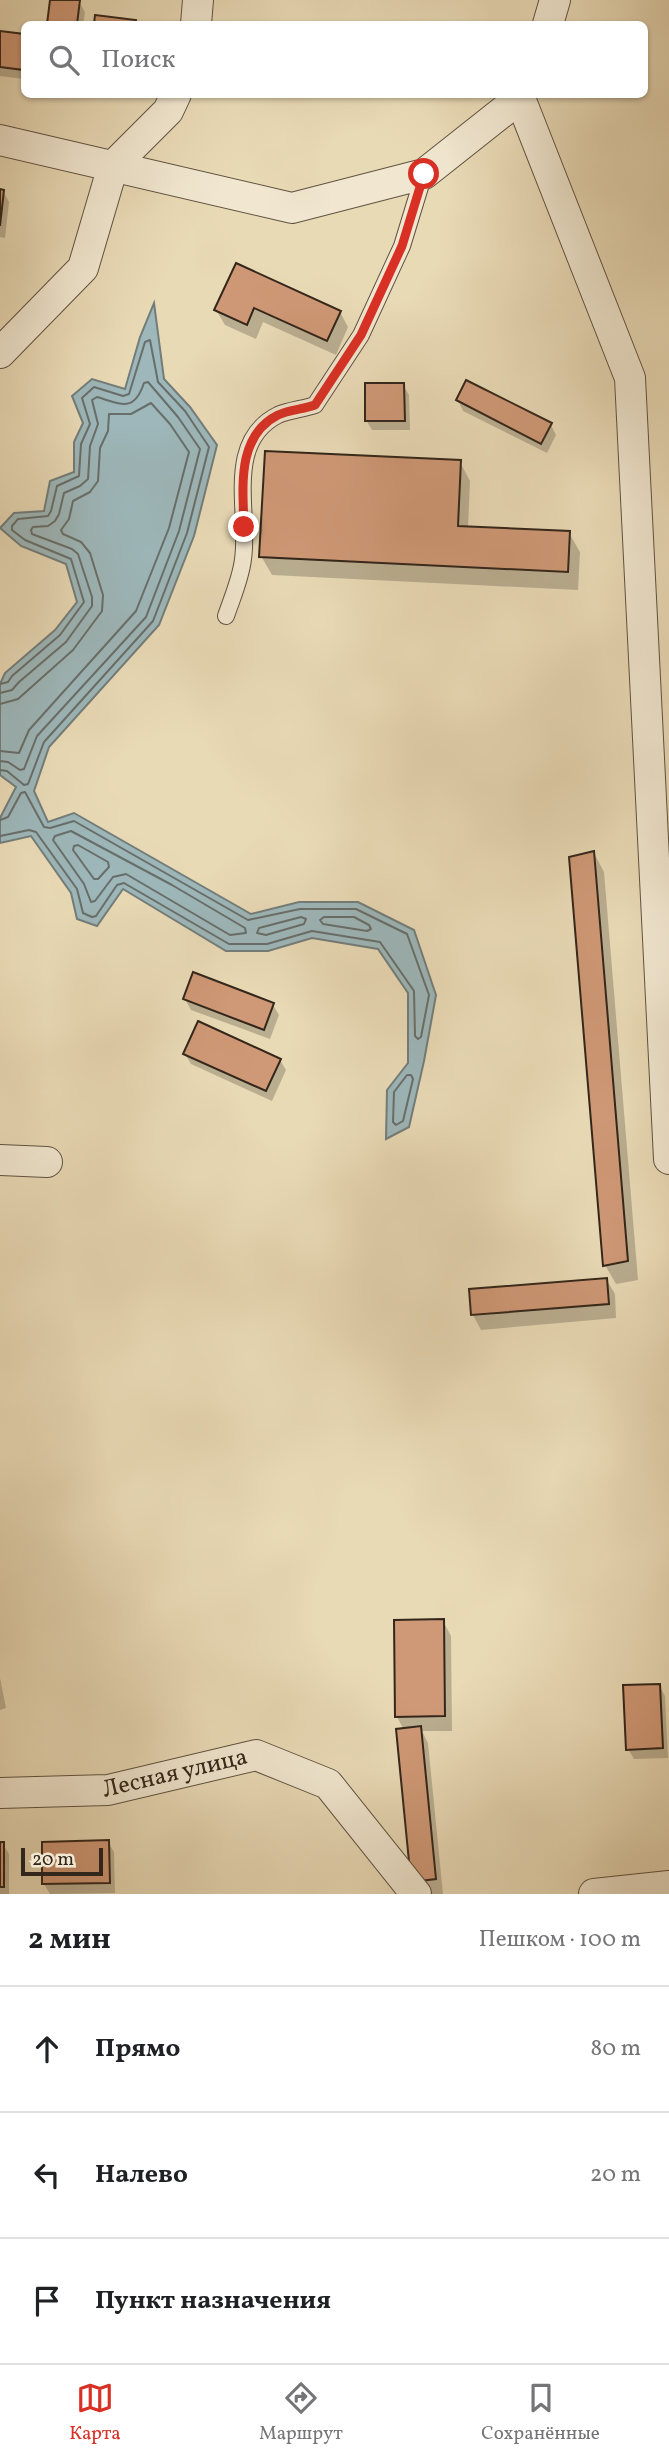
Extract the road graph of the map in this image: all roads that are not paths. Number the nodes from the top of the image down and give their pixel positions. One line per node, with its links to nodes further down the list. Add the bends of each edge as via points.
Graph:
1 (198, 0): 3 (street)
2 (555, 0): 4 (street)
3 (196, 21)
4 (549, 21)
5 (174, 98): 9 (street, via 168,111)
6 (519, 98): 10 (street)
7 (522, 98): 13 (street, via 630,378)
8 (0, 140): 9 (street)
9 (113, 166): 10 (street, via 292,208); 11 (street, via 83,268)
10 (424, 174): 12 (lane, via 402,246 361,335 315,405 279,414 262,428 246,454 243,559)
11 (0, 353)
12 (226, 616)
13 (669, 1159)
14 (0, 1160): 15 (street)
15 (47, 1162)
16 (0, 1793): 18 (street, Лесная улица, via 108,1790 256,1755 328,1784)
17 (669, 1886): 19 (street)
18 (416, 1894)
19 (594, 1894)

